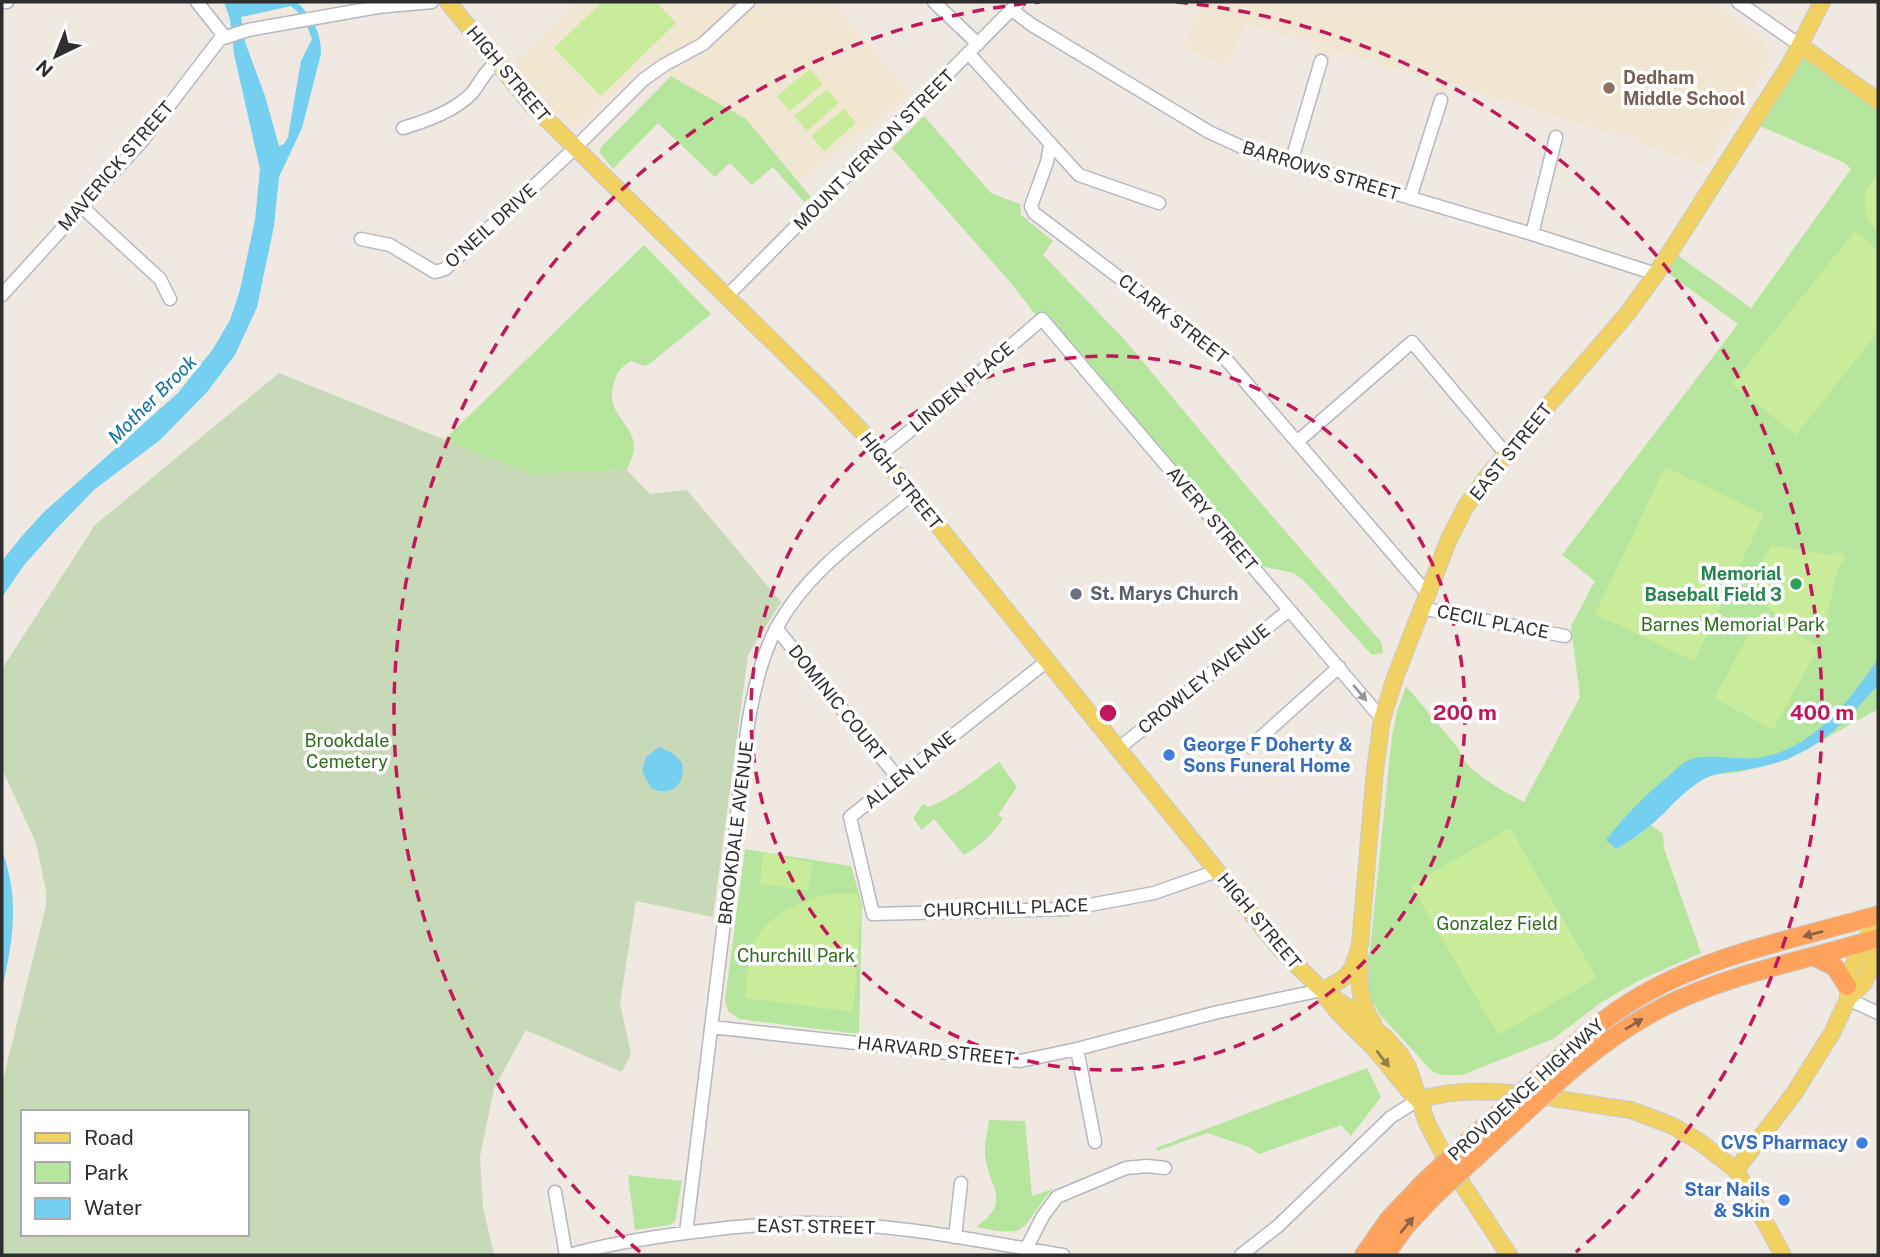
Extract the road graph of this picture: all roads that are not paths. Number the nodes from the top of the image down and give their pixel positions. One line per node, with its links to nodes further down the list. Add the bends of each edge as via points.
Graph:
1 (197, 2): 9 (street)
2 (432, 2): 9 (street, via 378,7)
3 (448, 2): 13 (main road, HIGH STREET)
4 (748, 2): 19 (street, via 703,44 654,72)
5 (934, 2): 11 (street)
6 (1738, 2): 10 (street)
7 (1822, 2): 10 (main road, EAST STREET)
8 (1016, 6): 11 (street, MOUNT VERNON STREET); 20 (street, BARROWS STREET, via 1032,25 1220,139)
9 (226, 35): 23 (street, MAVERICK STREET, via 142,141)
10 (1801, 46): 15 (main road); 26 (main road, EAST STREET)
11 (974, 49): 18 (street); 28 (street, MOUNT VERNON STREET)
12 (1321, 61): 20 (street)
13 (496, 63): 16 (street, via 465,99); 19 (main road, HIGH STREET)
14 (1441, 100): 21 (street)
15 (1878, 101)
16 (403, 128)
17 (1556, 137): 24 (street)
18 (1051, 145): 22 (street, via 1085,179); 31 (street, CLARK STREET, via 1031,206 1034,213 1224,357)
19 (575, 148): 25 (street, O'NEIL DRIVE, via 440,272 428,270 390,245); 28 (main road, HIGH STREET)
20 (1291, 163): 21 (street, BARROWS STREET)
21 (1410, 198): 24 (street, BARROWS STREET)
22 (1159, 203)
23 (82, 207): 27 (street, MAVERICK STREET); 29 (street, via 155,273)
24 (1532, 234): 26 (street, BARROWS STREET)
25 (361, 239)
26 (1656, 274): 33 (main road, EAST STREET)
27 (2, 295)
28 (726, 297): 32 (main road, HIGH STREET)
29 (170, 299)
30 (1042, 318): 32 (street, LINDEN PLACE); 36 (street, AVERY STREET)
31 (1297, 442): 33 (street, via 1412,342); 35 (street, CLARK STREET)
32 (881, 454): 34 (main road, HIGH STREET)
33 (1506, 454): 35 (main road, EAST STREET, via 1457,522)
34 (912, 494): 37 (street, BROOKDALE AVENUE, via 819,570); 39 (main road, HIGH STREET)
35 (1424, 600): 38 (street, CECIL PLACE); 41 (main road, EAST STREET)
36 (1289, 610): 40 (street, AVERY STREET); 43 (street, CROWLEY AVENUE)
37 (776, 628): 44 (street, DOMINIC COURT); 54 (street, BROOKDALE AVENUE, via 764,658 745,754)
38 (1565, 636)
39 (1047, 661): 43 (main road, HIGH STREET); 44 (street, ALLEN LANE)
40 (1339, 667): 41 (street, AVERY STREET, one-way to 41); 42 (street)
41 (1382, 719): 48 (main road, EAST STREET)
42 (1250, 747)
43 (1118, 749): 45 (main road, HIGH STREET)
44 (898, 778): 46 (street, ALLEN LANE, via 850,817)
45 (1217, 871): 46 (street, CHURCHILL PLACE, via 1154,893 1068,909); 51 (main road, HIGH STREET, via 1269,937)
46 (873, 914)
47 (1878, 917): 49 (main road); 57 (highway, PROVIDENCE HIGHWAY, one-way to 57, via 1750,951 1675,978 1603,1020)
48 (1360, 944): 51 (main road, EAST STREET, via 1349,975); 55 (main road, via 1363,1009)
49 (1873, 944): 50 (highway, PROVIDENCE HIGHWAY); 52 (main road, via 1849,974)
50 (1815, 957): 52 (highway, via 1835,967); 57 (highway, PROVIDENCE HIGHWAY, one-way to 50, via 1667,1005 1720,984)
51 (1322, 990): 55 (main road, HIGH STREET); 56 (street, HARVARD STREET); 58 (main road, HIGH STREET, one-way to 58, via 1333,1008)
52 (1847, 992): 53 (street); 61 (main road, via 1832,1033 1809,1070)
53 (1878, 1013)
54 (711, 1027): 56 (street, HARVARD STREET, via 1006,1061); 65 (street, BROOKDALE AVENUE)
55 (1385, 1037): 58 (main road, HIGH STREET, via 1408,1067)
56 (1077, 1049): 59 (street)
57 (1553, 1076): 63 (highway, PROVIDENCE HIGHWAY, bridge)
58 (1418, 1100): 61 (main road, via 1440,1093 1484,1090 1631,1110 1673,1126); 71 (street, via 1391,1117 1279,1226); 75 (main road, via 1457,1177)
59 (1095, 1142)
60 (1165, 1168): 68 (street, via 1126,1168 1057,1197)
61 (1736, 1170): 76 (main road)
62 (961, 1182): 67 (street)
63 (1429, 1190): 66 (highway, PROVIDENCE HIGHWAY, via 1402,1205); 74 (highway, PROVIDENCE HIGHWAY, one-way to 63)
64 (555, 1192): 69 (street)
65 (686, 1233): 67 (street, EAST STREET, via 809,1223); 69 (street, EAST STREET)
66 (1377, 1235): 72 (highway); 73 (highway, PROVIDENCE HIGHWAY)
67 (956, 1237): 68 (street, EAST STREET)
68 (1027, 1249): 70 (street, EAST STREET)
69 (568, 1255)
70 (1063, 1255)
71 (1241, 1255)
72 (1351, 1255)
73 (1364, 1255)
74 (1385, 1255)
75 (1509, 1255)
76 (1783, 1255)

